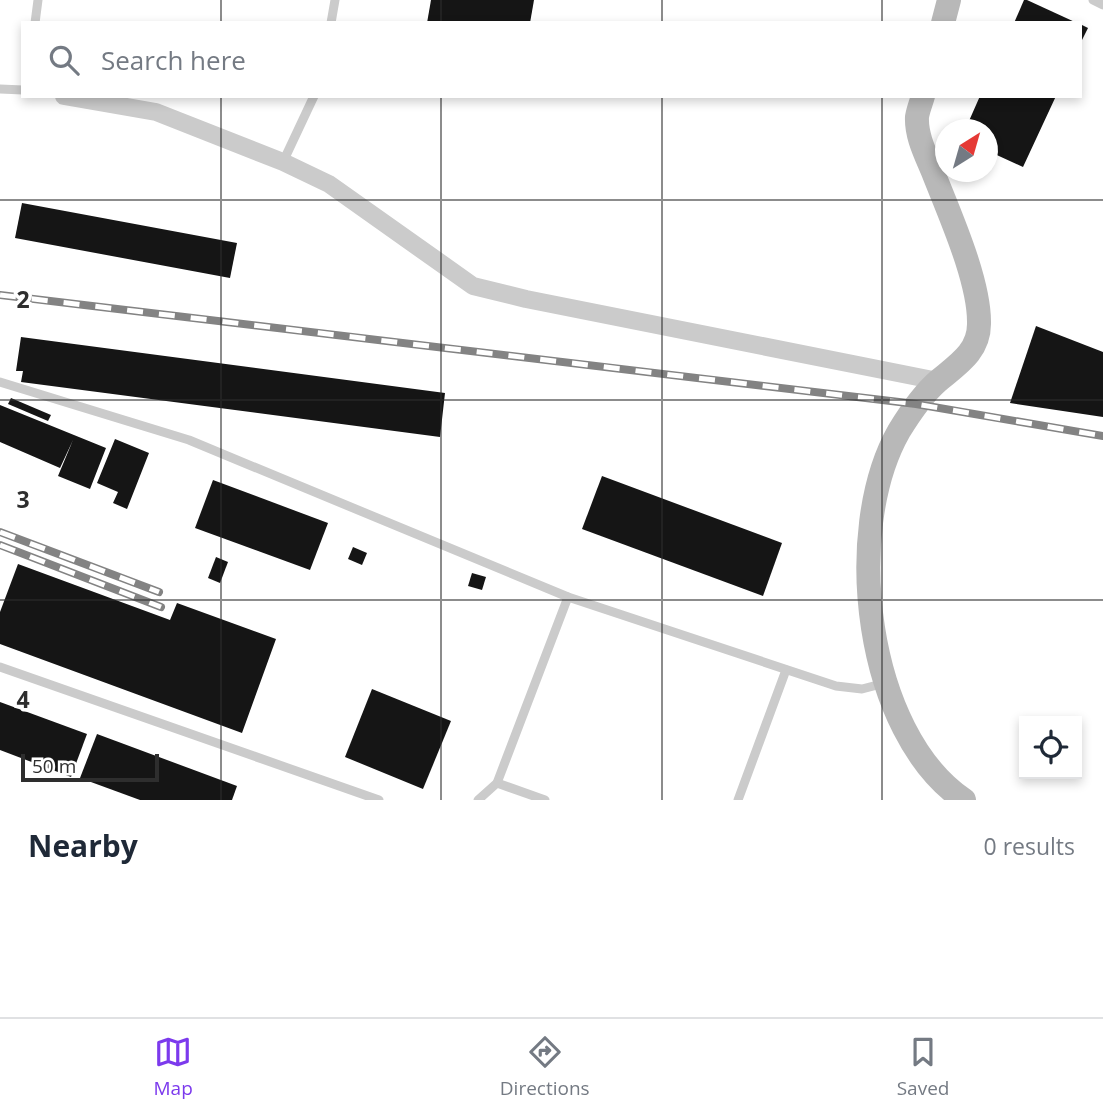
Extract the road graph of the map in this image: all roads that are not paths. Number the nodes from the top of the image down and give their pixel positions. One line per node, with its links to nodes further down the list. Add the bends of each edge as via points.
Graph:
1 (38, 0): 6 (lane)
2 (335, 0): 7 (lane)
3 (949, 0): 8 (street)
4 (1093, 0): 5 (lane)
5 (1103, 5)
6 (35, 21)
7 (331, 21)
8 (944, 21)
9 (0, 89): 10 (lane)
10 (21, 90)
11 (76, 98): 14 (street, via 156,112)
12 (313, 98): 14 (lane)
13 (922, 98): 15 (street, via 917,117 919,138 955,229 979,325 976,342 964,360)
14 (283, 162): 15 (street, via 329,184 473,286)
15 (938, 381): 20 (street, via 898,433 883,465 874,512 870,611)
16 (0, 382): 17 (lane, via 189,440)
17 (568, 597): 19 (lane); 21 (lane)
18 (0, 667): 22 (lane)
19 (786, 670): 20 (lane, via 836,686 862,689); 25 (lane)
20 (885, 683): 26 (street, via 927,768)
21 (497, 783): 23 (lane); 24 (lane)
22 (379, 800)
23 (478, 800)
24 (545, 800)
25 (738, 800)
26 (964, 800)

